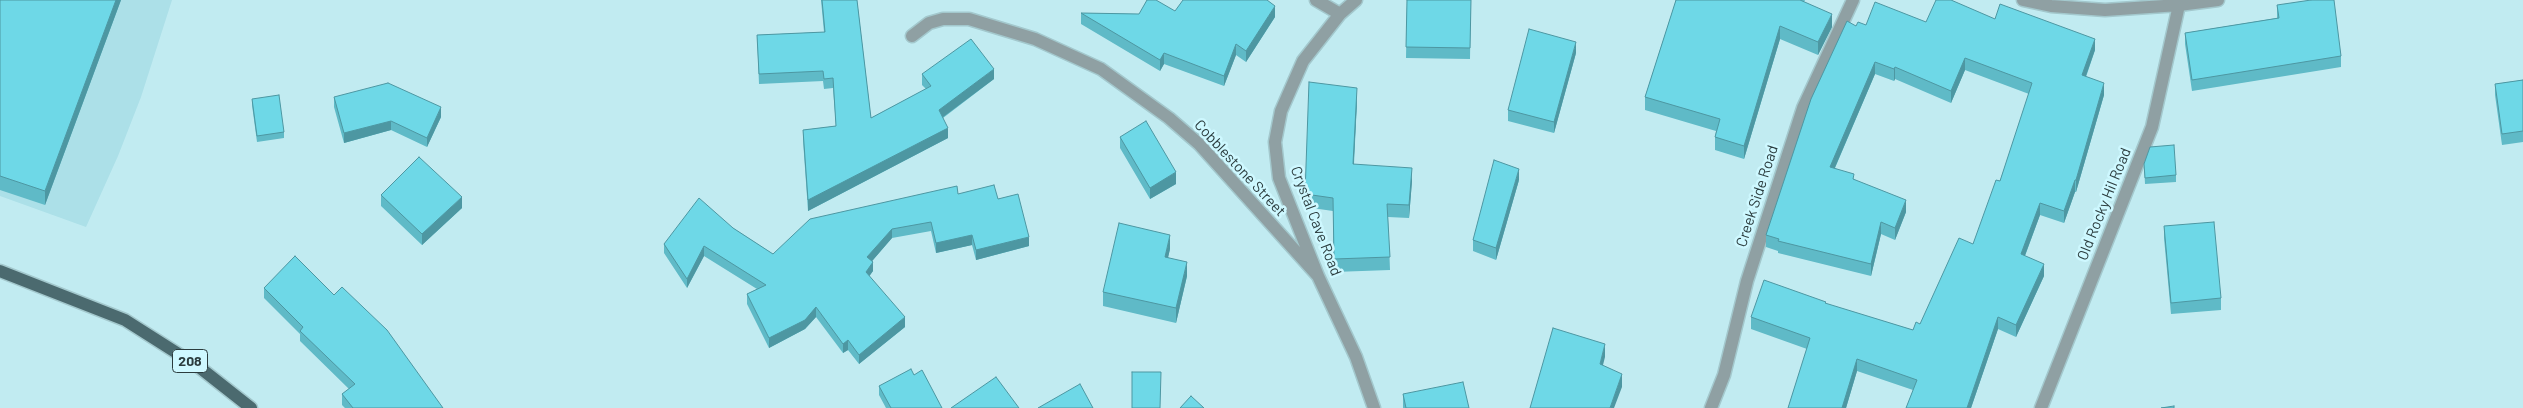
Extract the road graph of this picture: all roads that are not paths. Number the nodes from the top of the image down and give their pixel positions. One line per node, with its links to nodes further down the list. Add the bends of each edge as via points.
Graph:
1 (1316, 0): 7 (street)
2 (1356, 0): 7 (street, Crystal Cave Road)
3 (1853, 0): 13 (street, Creek Side Road, via 1802,108 1746,281 1724,375)
4 (2023, 0): 6 (street, via 2051,6 2105,10)
5 (2218, 0): 6 (street)
6 (2179, 5): 14 (street, Old Rocky Hil Road, via 2152,127)
7 (1340, 14): 10 (street, Crystal Cave Road, via 1303,61 1281,111 1275,142 1279,178)
8 (912, 36): 10 (street, Cobblestone Street, via 929,23 942,19 969,19 1035,39 1101,69 1199,144)
9 (0, 271): 11 (main road, 208, via 125,320 199,367)
10 (1318, 276): 12 (street, Crystal Cave Road, via 1356,357)
11 (251, 408)
12 (1374, 408)
13 (1711, 408)
14 (2041, 408)

